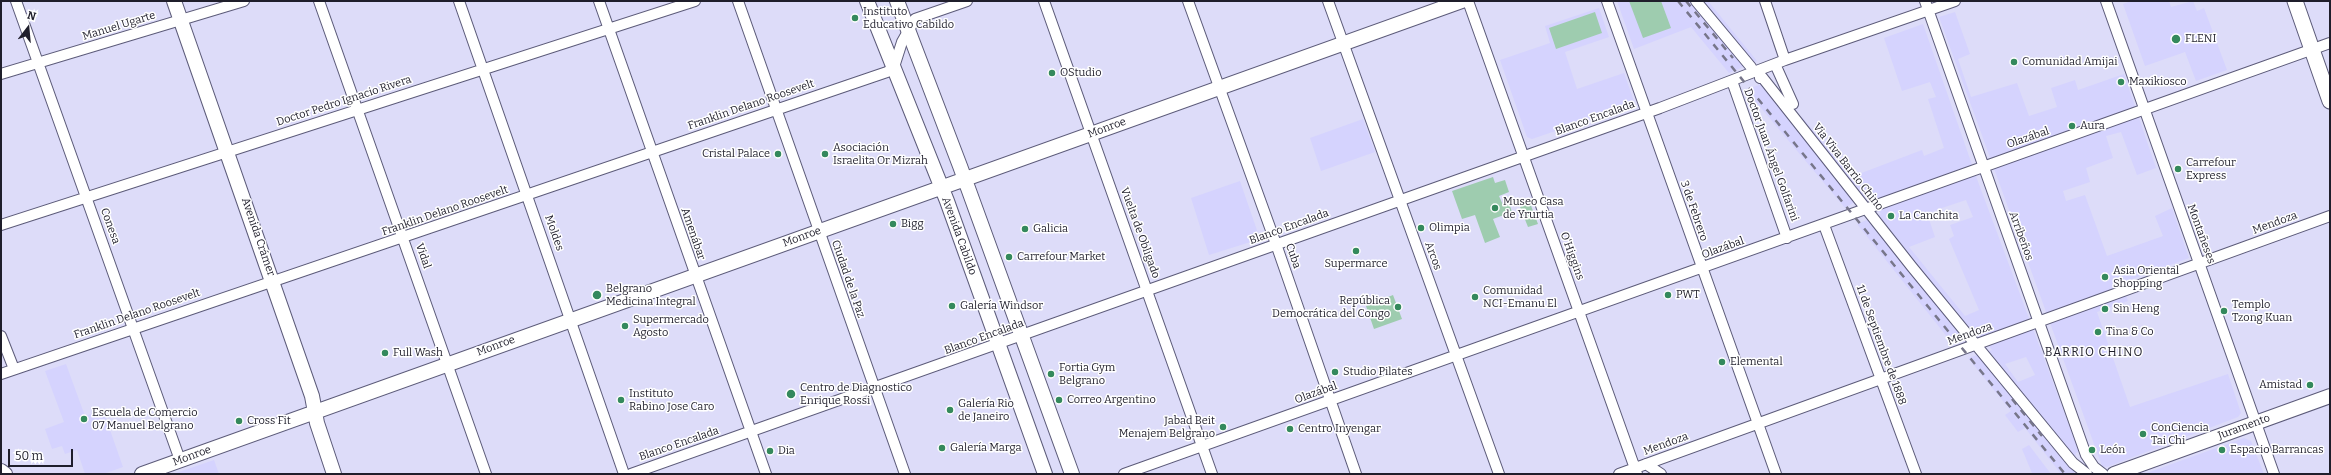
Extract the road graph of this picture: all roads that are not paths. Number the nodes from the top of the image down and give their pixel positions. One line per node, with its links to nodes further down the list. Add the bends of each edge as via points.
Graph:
1 (16, 1): 31 (street, Conesa)
2 (174, 1): 24 (main road, Avenida Crámer)
3 (244, 1): 24 (street, Manuel Ugarte)
4 (319, 1): 42 (street, Vidal)
5 (459, 1): 35 (street, Moldes)
6 (599, 1): 25 (street, Amenábar)
7 (695, 1): 25 (street, Doctor Pedro Ignacio Rivera)
8 (738, 1): 43 (street, Ciudad de la Paz)
9 (867, 1): 33 (main road, Avenida Cabildo)
10 (897, 1): 26 (main road)
11 (967, 1): 26 (street, via 915,19)
12 (1044, 1): 46 (street, Vuelta de Obligado)
13 (1188, 1): 39 (street, Cuba)
14 (1328, 1): 27 (street, Arcos)
15 (1462, 1): 27 (main road, Monroe)
16 (1468, 1): 49 (street, O'Higgins)
17 (1607, 1): 45 (street, 3 de Febrero)
18 (1696, 1): 34 (street)
19 (1765, 1): 30 (street)
20 (1955, 1): 23 (street, Blanco Encalada)
21 (2106, 1): 44 (street, Montañeses)
22 (2295, 1): 29 (main road)
23 (1926, 6): 30 (street, Blanco Encalada); 50 (street, Arribeños)
24 (181, 20): 31 (street, Manuel Ugarte); 47 (main road, Avenida Crámer)
25 (608, 27): 35 (street, Doctor Pedro Ignacio Rivera); 48 (street, Amenábar)
26 (908, 30): 33 (street); 51 (main road)
27 (1344, 43): 39 (main road, Monroe); 55 (street, Arcos)
28 (2330, 43): 29 (street, Olazábal)
29 (2312, 50): 40 (main road); 44 (street, Olazábal)
30 (1786, 60): 32 (street, Blanco Encalada)
31 (38, 63): 36 (street, Manuel Ugarte); 54 (street, Conesa)
32 (1775, 64): 38 (street, Blanco Encalada); 41 (street)
33 (894, 67): 43 (street, Franklin Delano Roosevelt, via 887,72); 52 (main road, Avenida Cabildo)
34 (1751, 67)
35 (482, 69): 42 (street, Doctor Pedro Ignacio Rivera); 53 (street, Moldes)
36 (1, 74)
37 (1760, 78): 56 (street, Via Viva Barrio Chino, via 1762,77)
38 (1732, 81): 45 (street, Blanco Encalada); 62 (street, Doctor Juan Ángel Golfarini)
39 (1219, 88): 46 (main road, Monroe); 63 (street, Cuba)
40 (2330, 101)
41 (1793, 104)
42 (357, 109): 47 (street, Doctor Pedro Ignacio Rivera); 61 (street, Vidal)
43 (776, 109): 48 (street, Franklin Delano Roosevelt); 60 (street, Ciudad de la Paz)
44 (2145, 111): 50 (street, Olazábal); 64 (street, Montañeses)
45 (1648, 112): 49 (street, Blanco Encalada); 65 (street, 3 de Febrero)
46 (1091, 134): 51 (main road, Monroe); 68 (street, Vuelta de Obligado)
47 (227, 151): 54 (street, Doctor Pedro Ignacio Rivera); 67 (main road, Avenida Crámer)
48 (652, 152): 53 (street, Franklin Delano Roosevelt); 66 (street, Amenábar)
49 (1523, 156): 55 (street, Blanco Encalada); 69 (street, O'Higgins)
50 (1983, 167): 56 (street, Olazábal); 71 (street, Arribeños)
51 (964, 178): 52 (main road, Monroe); 74 (main road)
52 (941, 187): 60 (main road, Monroe); 75 (main road, Avenida Cabildo)
53 (528, 196): 61 (street, Franklin Delano Roosevelt); 70 (street, Moldes)
54 (87, 198): 58 (street, Doctor Pedro Ignacio Rivera); 72 (street, Conesa)
55 (1400, 200): 63 (street, Blanco Encalada); 77 (street, Arcos)
56 (1865, 209): 59 (street, Olazábal); 76 (street, Via Viva Barrio Chino)
57 (2330, 216): 64 (street, Mendoza)
58 (1, 225)
59 (1824, 225): 62 (street, Olazábal); 81 (street, 11 de Septiembre de 1888)
60 (818, 231): 66 (main road, Monroe); 82 (street, Ciudad de la Paz)
61 (404, 238): 67 (street, Franklin Delano Roosevelt); 78 (street, Vidal)
62 (1787, 238): 65 (street, Olazábal)
63 (1276, 244): 68 (street, Blanco Encalada); 84 (street, Cuba)
64 (2198, 263): 71 (street, Mendoza); 87 (street, Montañeses)
65 (1701, 268): 69 (street, Olazábal); 86 (street, 3 de Febrero)
66 (695, 275): 70 (main road, Monroe); 88 (street, Amenábar)
67 (273, 280): 72 (street, Franklin Delano Roosevelt); 85 (main road, Avenida Crámer)
68 (1148, 291): 74 (street, Blanco Encalada); 89 (street, Vuelta de Obligado)
69 (1579, 312): 77 (street, Olazábal); 93 (street, O'Higgins)
70 (571, 319): 78 (main road, Monroe); 99 (street, Moldes)
71 (2039, 321): 76 (street, Mendoza); 94 (street, Arribeños, via 2086,455)
72 (134, 327): 79 (street, Franklin Delano Roosevelt); 90 (street, Conesa)
73 (1, 336): 79 (street)
74 (1023, 336): 75 (street, Blanco Encalada); 104 (main road)
75 (999, 344): 82 (street, Blanco Encalada); 103 (main road, Avenida Cabildo)
76 (1976, 344): 81 (street, Mendoza); 94 (street, Via Viva Barrio Chino, via 2073,463)
77 (1456, 356): 84 (street, Olazábal); 108 (street, Arcos)
78 (448, 364): 85 (main road, Monroe); 98 (street, Vidal)
79 (14, 370): 80 (street, Franklin Delano Roosevelt)
80 (1, 374)
81 (1881, 379): 86 (street, Mendoza); 112 (street, 11 de Septiembre de 1888)
82 (874, 388): 88 (street, Blanco Encalada); 102 (street, Ciudad de la Paz)
83 (2330, 396): 87 (main road, Juramento)
84 (1330, 401): 89 (street, Olazábal); 107 (street, Cuba)
85 (315, 411): 90 (main road, Monroe); 97 (main road, Avenida Crámer)
86 (1758, 423): 91 (street, Mendoza); 111 (street, 3 de Febrero)
87 (2256, 423): 114 (main road, Juramento); 115 (street, Montañeses)
88 (751, 432): 100 (street, Blanco Encalada); 101 (street, Amenábar)
89 (1202, 446): 105 (street, Olazábal); 106 (street, Vuelta de Obligado)
90 (180, 460): 96 (main road, Monroe)
91 (1646, 464): 93 (street, Mendoza); 110 (street)
92 (1, 471): 95 (main road)
93 (1636, 471): 109 (street, Mendoza)
94 (2089, 471): 113 (street, Arribeños)
95 (5, 474)
96 (142, 474)
97 (334, 474)
98 (486, 474)
99 (624, 474)
100 (631, 474)
101 (766, 474)
102 (905, 474)
103 (1045, 474)
104 (1072, 474)
105 (1124, 474)
106 (1212, 474)
107 (1356, 474)
108 (1499, 474)
109 (1619, 474)
110 (1660, 474)
111 (1776, 474)
112 (1916, 474)
113 (2103, 474)
114 (2114, 474)
115 (2274, 474)

